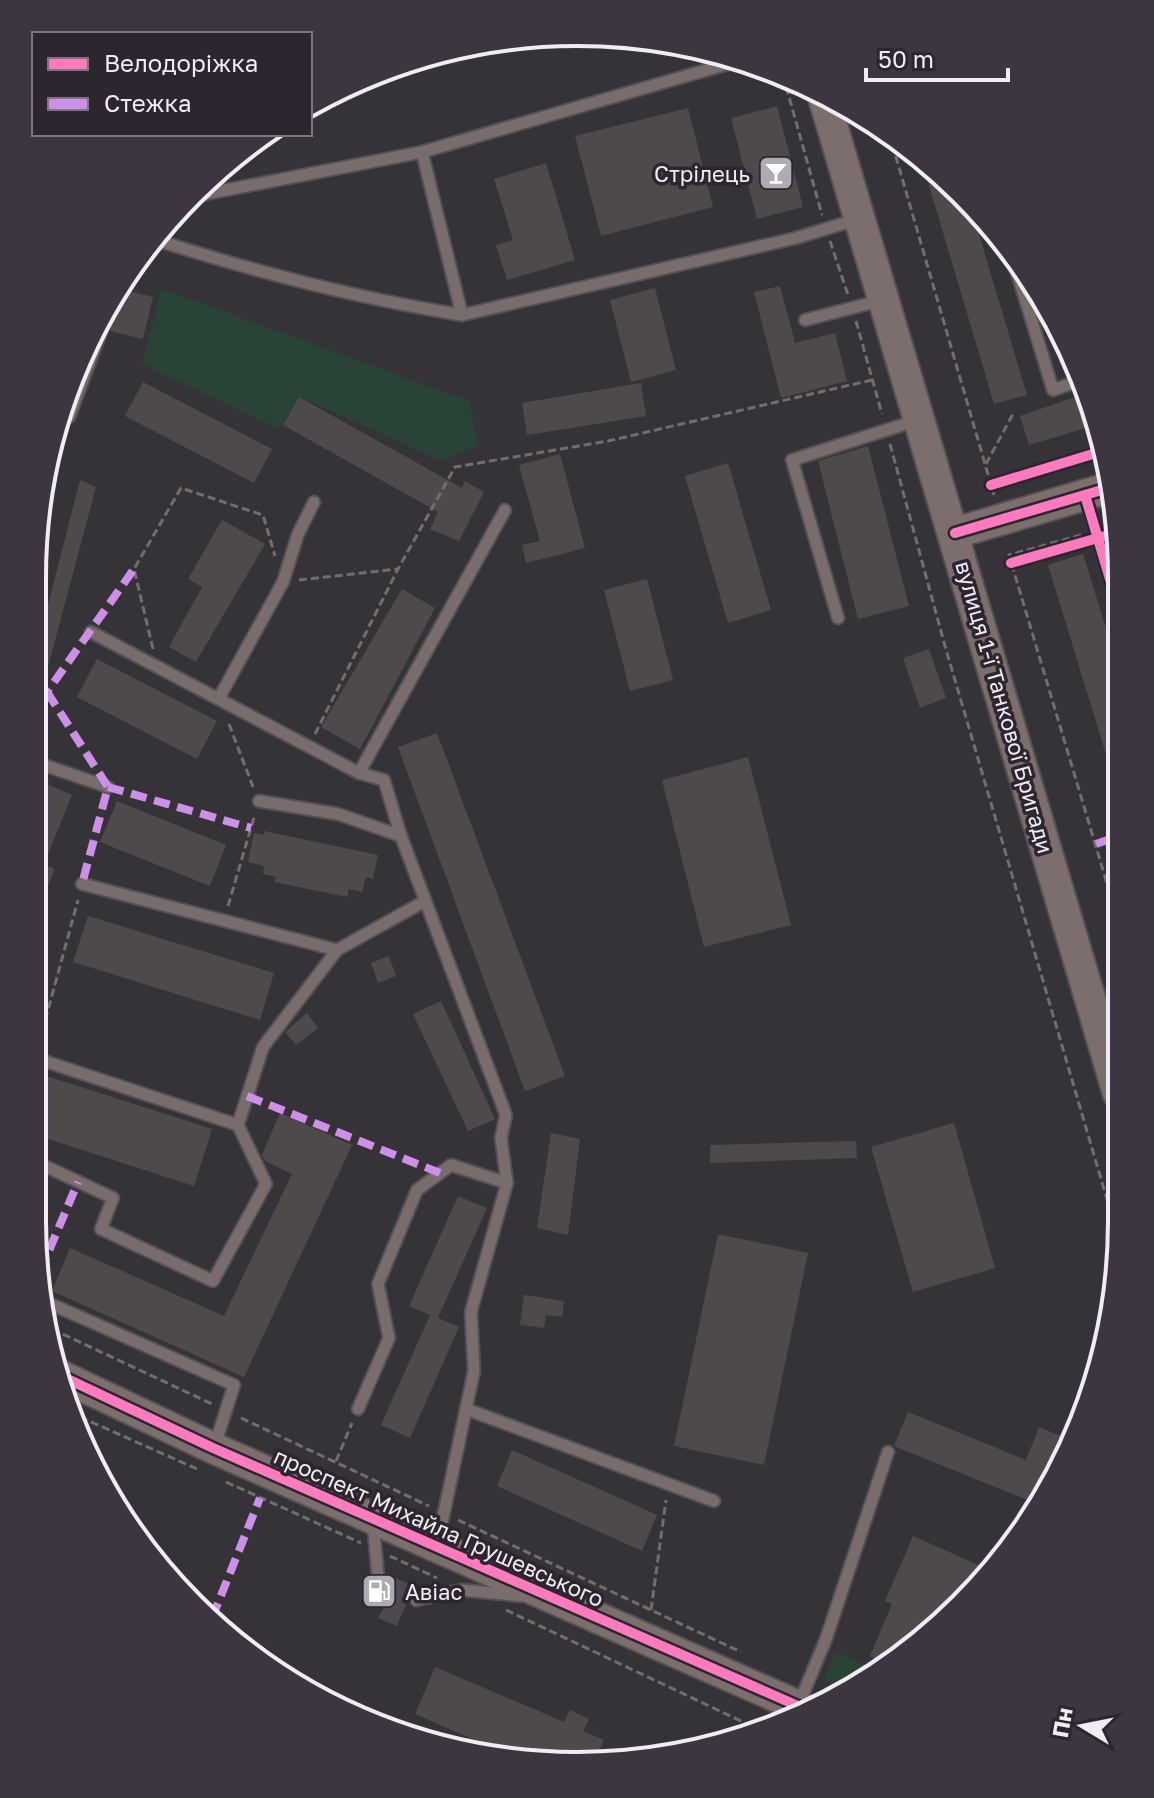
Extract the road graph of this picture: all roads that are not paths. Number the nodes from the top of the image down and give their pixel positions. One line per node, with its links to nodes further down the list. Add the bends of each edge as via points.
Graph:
1 (721, 66): 3 (lane)
2 (827, 109): 5 (main road, вулиця 1-ї Танкової Бригади)
3 (422, 152): 4 (lane); 9 (lane)
4 (212, 193)
5 (859, 218): 8 (main road, вулиця 1-ї Танкової Бригади); 9 (lane)
6 (165, 243): 9 (lane, via 332,291)
7 (1021, 285): 11 (lane, via 1053,390)
8 (883, 300): 10 (lane); 12 (main road, вулиця 1-ї Танкової Бригади)
9 (462, 315)
10 (805, 320)
11 (1072, 384)
12 (919, 419): 16 (main road, вулиця 1-ї Танкової Бригади); 18 (lane, via 792,460)
13 (1098, 491): 16 (main road); 17 (lane, via 1097,535)
14 (314, 502): 20 (lane, via 283,582)
15 (505, 510): 22 (lane)
16 (955, 533): 29 (main road, вулиця 1-ї Танкової Бригади)
17 (1108, 569)
18 (838, 618)
19 (91, 632): 20 (lane)
20 (219, 698): 22 (lane)
21 (46, 766): 23 (lane)
22 (359, 773): 25 (lane, via 384,780)
23 (108, 787)
24 (259, 801): 25 (lane, via 338,814)
25 (401, 836): 27 (lane)
26 (82, 884): 28 (lane)
27 (425, 901): 28 (lane); 33 (lane, via 506,1115 501,1138)
28 (337, 950): 31 (lane, via 263,1047)
29 (1108, 1059)
30 (46, 1062): 31 (lane)
31 (238, 1125): 32 (lane, via 266,1184 213,1281 101,1229 113,1198)
32 (46, 1167)
33 (507, 1183): 36 (lane, via 451,1165 417,1190 378,1284 389,1338); 37 (lane, via 471,1312 474,1371)
34 (53, 1305): 39 (lane, via 234,1385)
35 (71, 1382): 39 (main road, проспект Михайла Грушевського)
36 (358, 1409)
37 (466, 1409): 40 (lane); 42 (lane)
38 (888, 1452): 46 (lane, via 826,1639)
39 (208, 1460): 41 (main road, проспект Михайла Грушевського)
40 (714, 1501)
41 (372, 1517): 42 (main road, проспект Михайла Грушевського); 45 (lane, via 380,1599)
42 (437, 1546): 43 (main road, проспект Михайла Грушевського)
43 (550, 1598): 44 (lane, via 462,1590); 47 (main road, проспект Михайла Грушевського)
44 (416, 1600)
45 (386, 1601)
46 (814, 1696)
47 (804, 1701)

